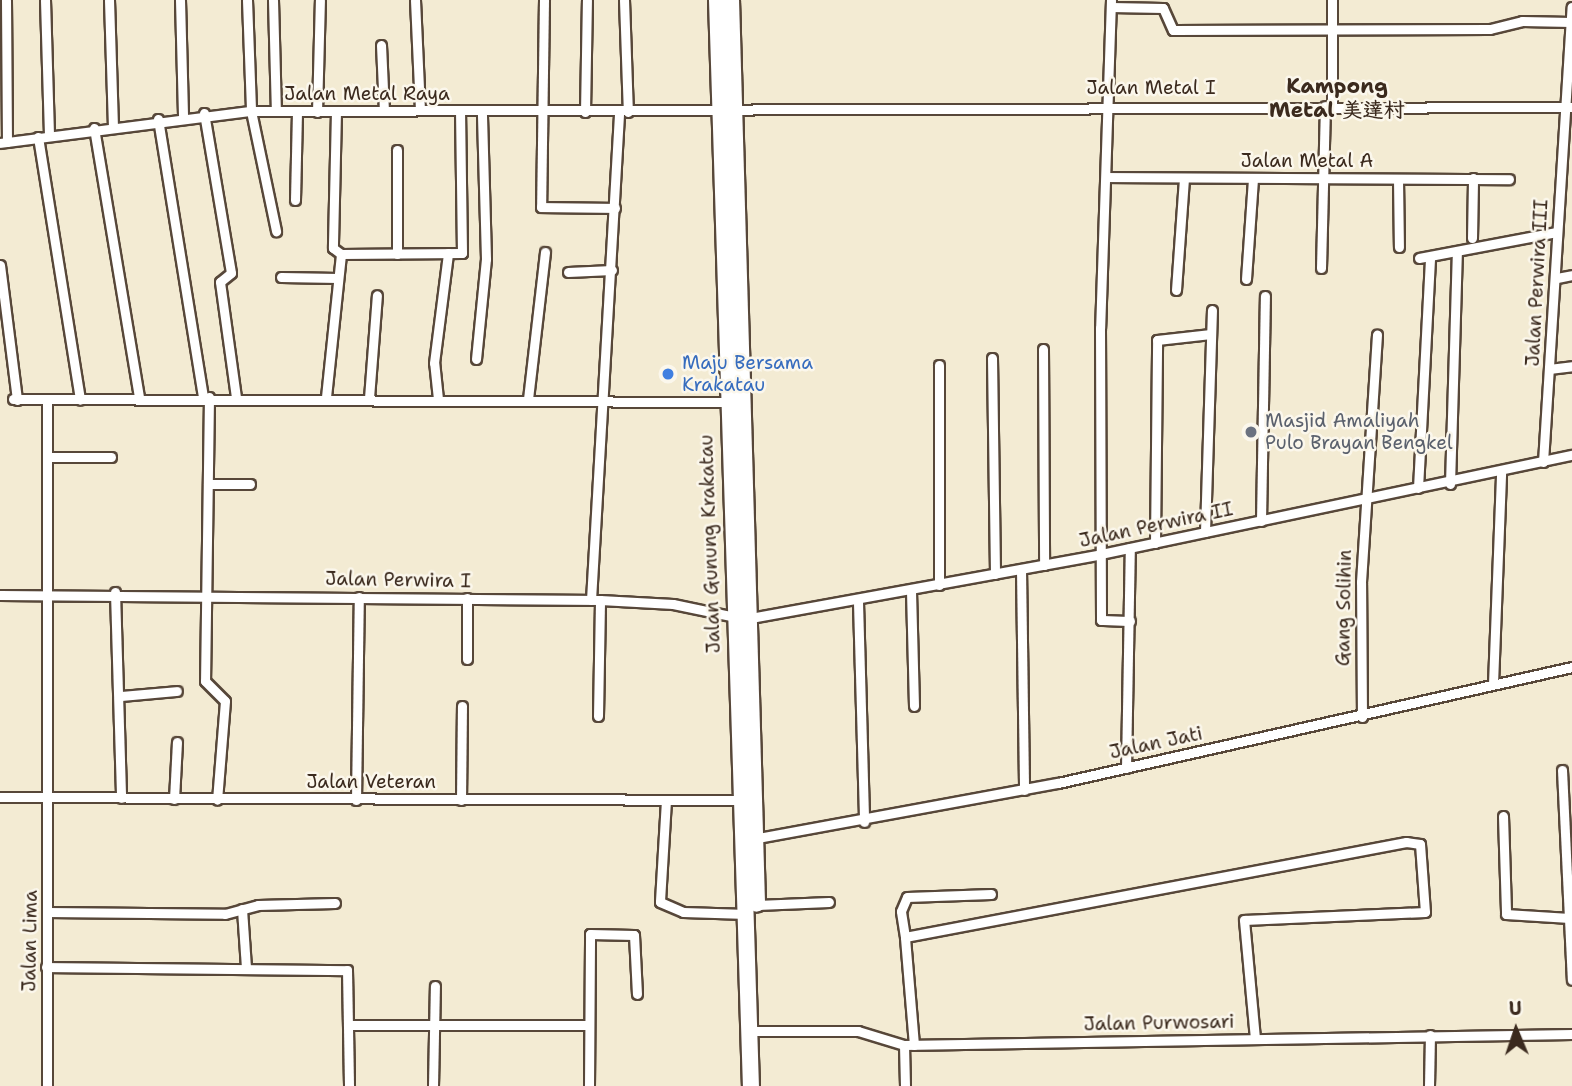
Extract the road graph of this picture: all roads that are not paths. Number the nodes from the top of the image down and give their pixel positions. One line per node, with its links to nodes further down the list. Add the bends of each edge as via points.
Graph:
1 (6, 0): 43 (street)
2 (45, 0): 41 (street)
3 (109, 0): 39 (street)
4 (180, 0): 37 (street)
5 (247, 0): 27 (street)
6 (273, 0): 28 (street)
7 (320, 0): 30 (street)
8 (415, 0): 25 (street)
9 (544, 0): 32 (street)
10 (587, 0): 33 (street)
11 (624, 0): 34 (street)
12 (717, 0): 26 (highway, Jalan Gunung Krakatau)
13 (731, 0): 26 (highway, Jalan Gunung Krakatau)
14 (1332, 0): 18 (street)
15 (1111, 4): 18 (street, via 1163,8 1173,30); 20 (street)
16 (1572, 7): 17 (street, Jalan Perwira III)
17 (1571, 22): 18 (street); 22 (street, Jalan Perwira III)
18 (1332, 30): 21 (street)
19 (381, 45): 24 (street)
20 (1109, 105): 21 (street, Jalan Metal I); 26 (street, Jalan Metal I); 45 (street)
21 (1329, 106): 22 (street, Jalan Metal I); 47 (street)
22 (1569, 107): 54 (street, Jalan Perwira III)
23 (336, 110): 24 (street, Jalan Metal Raya); 30 (street, Jalan Metal Raya); 61 (street, via 333,248)
24 (384, 110): 25 (street, Jalan Metal Raya)
25 (420, 110): 31 (street, Jalan Metal Raya)
26 (728, 110): 34 (street, Jalan Metal Raya); 96 (highway, Jalan Gunung Krakatau); 125 (highway, Jalan Gunung Krakatau)
27 (251, 111): 28 (street, Jalan Metal Raya); 35 (street, Jalan Metal Raya); 55 (street)
28 (276, 111): 29 (street, Jalan Metal Raya)
29 (297, 111): 30 (street, Jalan Metal Raya); 52 (street)
30 (317, 112)
31 (460, 112): 36 (street, Jalan Metal Raya); 60 (street, via 462,253)
32 (541, 112): 33 (street, Jalan Metal Raya); 36 (street, Jalan Metal Raya); 53 (street, via 541,207)
33 (585, 112): 34 (street, Jalan Metal Raya)
34 (624, 112): 53 (street)
35 (204, 113): 37 (street, Jalan Metal Raya); 88 (street, via 231,273 220,282)
36 (482, 113): 82 (street, via 486,259)
37 (183, 115): 38 (street, Jalan Metal Raya)
38 (158, 119): 39 (street, Jalan Metal Raya); 87 (street)
39 (113, 125): 40 (street, Jalan Metal Raya)
40 (94, 128): 41 (street, Jalan Metal Raya); 86 (street)
41 (49, 135): 42 (street, Jalan Metal Raya)
42 (38, 137): 43 (street, Jalan Metal Raya); 94 (street)
43 (4, 143)
44 (397, 150): 62 (street)
45 (1106, 177): 46 (street, Jalan Metal A); 111 (street)
46 (1184, 178): 49 (street, Jalan Metal A); 74 (street)
47 (1323, 178): 49 (street, Jalan Metal A); 50 (street, Jalan Metal A); 66 (street)
48 (1473, 178): 50 (street, Jalan Metal A); 51 (street, Jalan Metal A); 56 (street)
49 (1254, 179): 73 (street)
50 (1398, 179): 57 (street)
51 (1509, 179)
52 (295, 200)
53 (615, 208): 67 (street)
54 (1557, 227): 58 (street); 72 (street, Jalan Perwira III)
55 (276, 231)
56 (1472, 237)
57 (1399, 247)
58 (1457, 251): 63 (street); 104 (street)
59 (545, 252): 92 (street)
60 (448, 253): 62 (street); 91 (street, via 434,363)
61 (341, 254): 62 (street); 71 (street)
62 (397, 254)
63 (1430, 257): 64 (street); 105 (street)
64 (1419, 258)
65 (0, 265): 93 (street, via 15,400)
66 (1321, 268)
67 (612, 270): 68 (street); 95 (street)
68 (568, 272)
69 (1572, 275): 72 (street)
70 (281, 277): 71 (street)
71 (338, 278): 89 (street)
72 (1557, 278): 85 (street, Jalan Perwira III)
73 (1246, 279)
74 (1176, 290)
75 (377, 295): 90 (street)
76 (1265, 296): 107 (street)
77 (1212, 310): 78 (street)
78 (1211, 334): 108 (street); 109 (street, via 1157,340)
79 (1377, 335): 106 (street, Gang Solihin)
80 (1043, 349): 112 (street)
81 (992, 358): 114 (street)
82 (476, 359)
83 (939, 365): 115 (street)
84 (1572, 366): 85 (street)
85 (1549, 369): 100 (street, Jalan Perwira III)
86 (139, 397): 87 (street); 94 (street)
87 (206, 397): 88 (street); 102 (street)
88 (236, 397): 89 (street)
89 (326, 397): 90 (street)
90 (369, 398): 91 (street)
91 (438, 399): 92 (street)
92 (528, 399): 95 (street)
93 (47, 400): 94 (street); 98 (street, Jalan Lima)
94 (80, 400)
95 (600, 401): 96 (street); 123 (street)
96 (726, 402): 125 (highway, Jalan Gunung Krakatau)
97 (1572, 455): 100 (street, Jalan Perwira II)
98 (48, 457): 99 (street); 118 (street, Jalan Lima)
99 (111, 457)
100 (1543, 461): 101 (street, Jalan Perwira II)
101 (1501, 473): 104 (street, Jalan Perwira II); 129 (street)
102 (208, 484): 103 (street); 120 (street)
103 (250, 484)
104 (1450, 484): 105 (street, Jalan Perwira II)
105 (1418, 488): 106 (street, Jalan Perwira II)
106 (1366, 499): 107 (street, Jalan Perwira II); 135 (street, Gang Solihin)
107 (1261, 521): 108 (street, Jalan Perwira II)
108 (1205, 533): 109 (street, Jalan Perwira II)
109 (1155, 544): 110 (street, Jalan Perwira II)
110 (1130, 548): 111 (street, Jalan Perwira II); 126 (street)
111 (1101, 554): 112 (street, Jalan Perwira II); 126 (street, via 1101,620)
112 (1044, 565): 113 (street, Jalan Perwira II)
113 (1021, 569): 114 (street, Jalan Perwira II); 139 (street)
114 (995, 574): 115 (street, Jalan Perwira II)
115 (939, 585): 116 (street, Jalan Perwira II)
116 (911, 591): 124 (street, Jalan Perwira II); 133 (street)
117 (115, 592): 118 (street, Jalan Perwira I); 120 (street, Jalan Perwira I); 131 (street)
118 (48, 594): 119 (street, Jalan Perwira I); 141 (street, Jalan Lima)
119 (0, 595)
120 (208, 595): 121 (street, Jalan Perwira I); 144 (street, via 205,685 225,696)
121 (359, 597): 122 (street, Jalan Perwira I); 145 (street)
122 (467, 598): 123 (street, Jalan Perwira I); 127 (street)
123 (596, 600): 125 (street, Jalan Perwira I, via 673,604); 134 (street)
124 (858, 602): 125 (street, Jalan Perwira II); 150 (street)
125 (739, 619): 148 (highway, Jalan Gunung Krakatau); 151 (highway, Jalan Gunung Krakatau)
126 (1130, 621): 137 (street)
127 (467, 659)
128 (1572, 667): 129 (street, Jalan Jati)
129 (1493, 684): 135 (street, Jalan Jati)
130 (177, 691): 131 (street)
131 (120, 696): 142 (street)
132 (462, 706): 146 (street)
133 (914, 706)
134 (598, 716)
135 (1362, 717): 137 (street, Jalan Jati)
136 (177, 742): 143 (street)
137 (1126, 768): 139 (street, Jalan Jati)
138 (1562, 770): 158 (street)
139 (1024, 790): 150 (street, Jalan Jati)
140 (0, 797): 141 (street, Jalan Veteran)
141 (48, 797): 142 (street, Jalan Veteran); 157 (street, Jalan Lima)
142 (121, 798): 143 (street, Jalan Veteran)
143 (174, 799): 144 (street, Jalan Veteran)
144 (217, 800): 145 (street, Jalan Veteran)
145 (356, 800): 146 (street, Jalan Veteran)
146 (461, 800): 147 (street, Jalan Veteran)
147 (666, 800): 148 (street, Jalan Veteran); 156 (street, via 660,902 683,912)
148 (742, 800): 151 (highway, Jalan Gunung Krakatau)
149 (1503, 816): 158 (street, via 1506,914)
150 (864, 822): 151 (street, Jalan Jati)
151 (750, 839): 156 (highway, Jalan Gunung Krakatau)
152 (991, 894): 159 (street, via 907,897 901,911)
153 (829, 902): 156 (street)
154 (334, 903): 155 (street)
155 (242, 909): 157 (street, via 225,914); 161 (street)
156 (752, 910): 168 (highway, Jalan Gunung Krakatau)
157 (47, 912): 160 (street, Jalan Lima)
158 (1569, 918): 162 (street)
159 (905, 937): 171 (street, via 1406,842 1420,844 1425,912 1244,920); 172 (street)
160 (46, 967): 161 (street); 173 (street, Jalan Lima)
161 (246, 968): 166 (street, via 347,970)
162 (1572, 980)
163 (435, 986): 165 (street)
164 (637, 994): 167 (street, via 634,935 590,934)
165 (433, 1023): 166 (street); 167 (street); 175 (street)
166 (352, 1025): 174 (street)
167 (589, 1025): 176 (street)
168 (755, 1031): 172 (street, Jalan Purwosari, via 858,1031); 177 (highway, Jalan Gunung Krakatau); 178 (highway, Jalan Gunung Krakatau)
169 (1572, 1034): 170 (street, Jalan Purwosari)
170 (1430, 1035): 171 (street, Jalan Purwosari); 180 (street)
171 (1255, 1038): 172 (street, Jalan Purwosari)
172 (909, 1045): 179 (street)
173 (47, 1086)
174 (349, 1086)
175 (433, 1086)
176 (589, 1086)
177 (751, 1086)
178 (761, 1086)
179 (905, 1086)
180 (1429, 1086)

